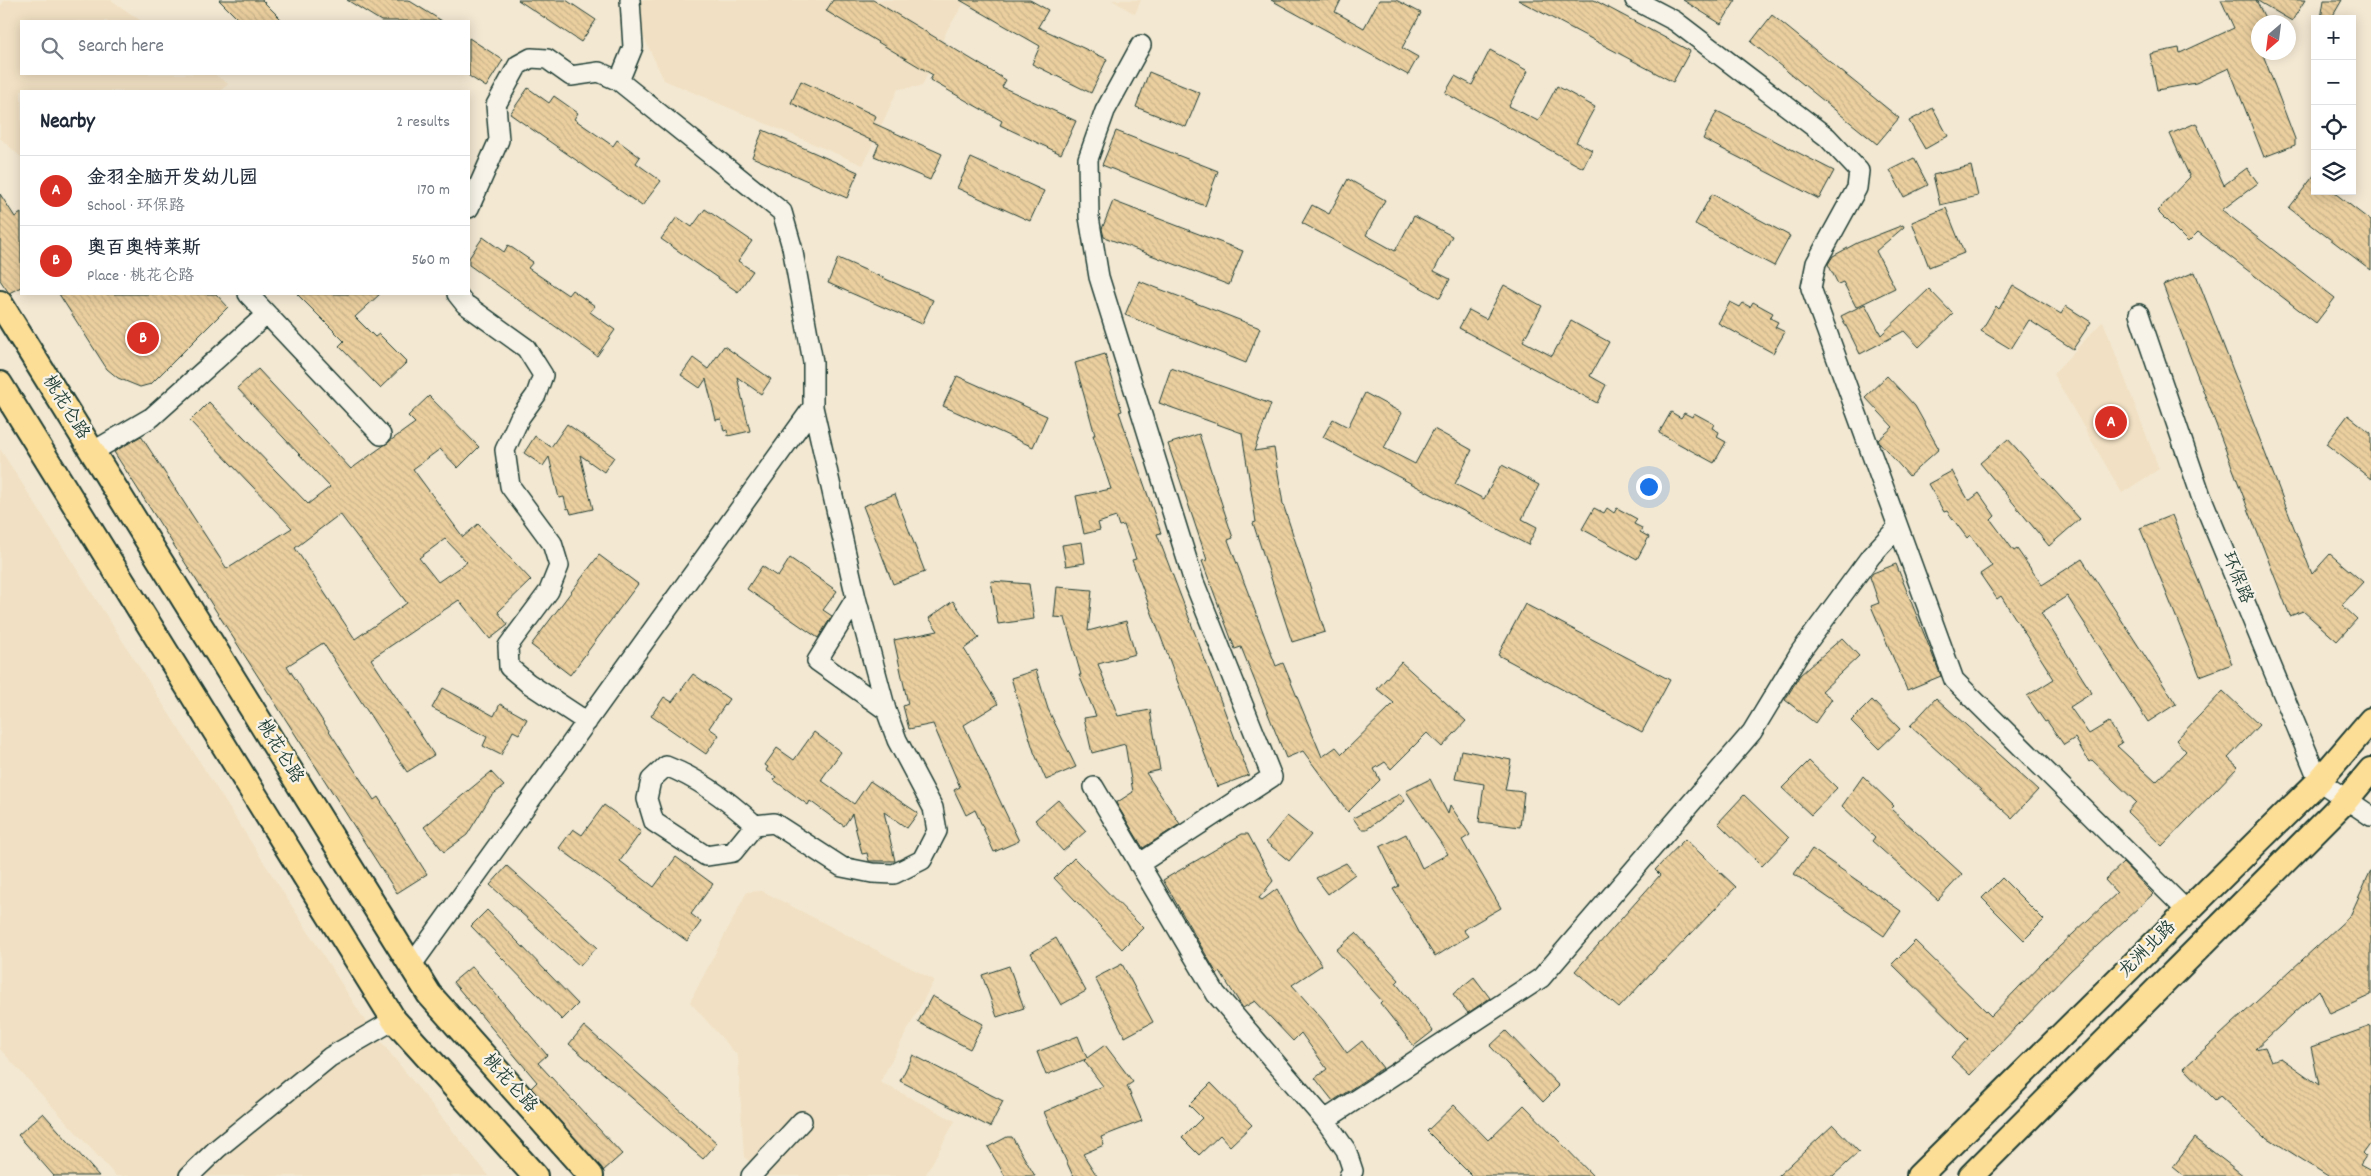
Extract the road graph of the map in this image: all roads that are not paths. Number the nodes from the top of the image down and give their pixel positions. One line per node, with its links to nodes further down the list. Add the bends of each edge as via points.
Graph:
1 (630, 0): 4 (street, via 633,47)
2 (1635, 0): 15 (street, via 1675,21 1819,131 1859,171 1857,188 1816,264 1811,288)
3 (1141, 45): 26 (street, via 1105,111 1088,159 1089,217 1099,277 1194,582 1272,777)
4 (619, 81): 5 (street, via 599,72 571,76 547,59 531,58 518,65 496,105 499,140); 12 (street, via 782,212 792,247 813,362)
5 (470, 206)
6 (249, 295): 9 (street)
7 (458, 295): 19 (street, via 465,304 526,348 542,375 536,396 520,417 505,450 510,486 552,543 559,566 549,591 508,646 509,667)
8 (0, 303): 14 (main road, 桃花仑路)
9 (267, 314): 13 (street); 14 (street, via 152,416)
10 (2139, 314): 21 (street, 环保路, via 2201,496)
11 (0, 384): 29 (main road)
12 (813, 408): 16 (street); 19 (street)
13 (381, 435)
14 (92, 452): 28 (main road, 桃花仑路)
15 (1897, 528): 27 (street, via 1954,680); 30 (street, via 1871,556 1801,651 1752,732 1541,978)
16 (856, 598): 17 (street); 17 (street, via 817,661)
17 (886, 710): 25 (street, via 897,740 933,808 937,831 922,860 894,874 842,867 774,823)
18 (2371, 720): 21 (main road, 龙洲北路)
19 (587, 722): 28 (street)
20 (2371, 770): 23 (main road, 龙洲北路)
21 (2319, 781): 23 (street); 27 (main road, 龙洲北路)
22 (1094, 787): 26 (street)
23 (2346, 800): 24 (street); 38 (main road, 龙洲北路)
24 (2371, 816)
25 (755, 825): 25 (street, via 733,852 706,856 654,822 646,799 651,780 666,766 684,773)
26 (1139, 864): 30 (street, via 1216,994)
27 (2188, 911): 37 (main road, 龙洲北路)
28 (411, 966): 34 (main road, 桃花仑路, via 429,994)
29 (394, 1020): 32 (main road); 33 (street, via 330,1058)
30 (1325, 1120): 36 (street, via 1346,1150 1353,1171)
31 (802, 1121): 35 (street)
32 (524, 1172)
33 (188, 1176)
34 (591, 1176)
35 (751, 1176)
36 (1349, 1176)
37 (1920, 1176)
38 (1971, 1176)

